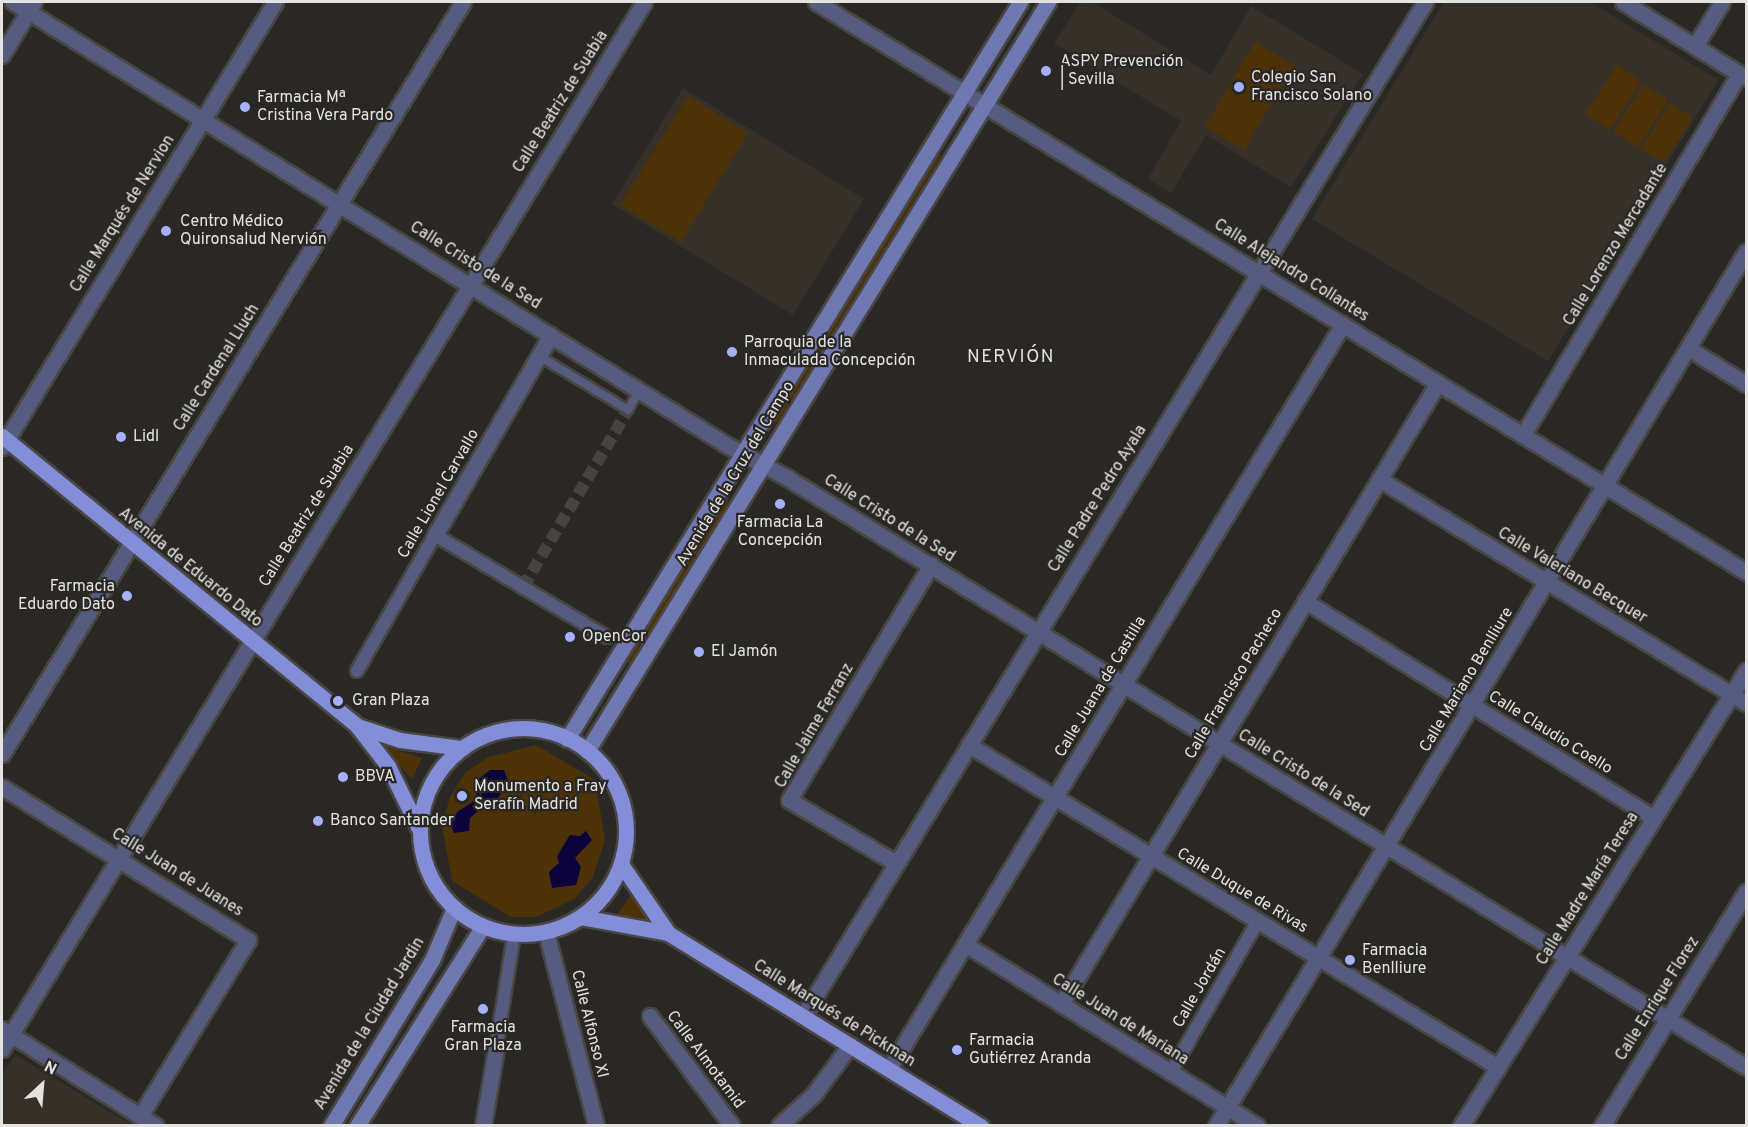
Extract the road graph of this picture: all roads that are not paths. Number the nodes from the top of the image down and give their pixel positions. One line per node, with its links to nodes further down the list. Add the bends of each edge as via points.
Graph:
1 (14, 2): 11 (street, Calle Cristo de la Sed)
2 (275, 2): 17 (street, Calle Marqués de Nervion)
3 (463, 2): 18 (street, Calle Cardenal Lluch)
4 (644, 2): 21 (street, Calle Beatriz de Suabia)
5 (816, 2): 15 (street, Calle Alejandro Collantes)
6 (1020, 2): 15 (main road, Avenida de la Cruz del Campo)
7 (1048, 2): 16 (main road, Avenida de la Cruz del Campo)
8 (1425, 2): 20 (street, Calle Padre Pedro Ayala)
9 (1623, 2): 12 (street)
10 (1722, 2): 12 (street)
11 (32, 6): 13 (street); 17 (street, Calle Cristo de la Sed)
12 (1695, 46): 14 (street)
13 (2, 55)
14 (1743, 76): 29 (street, Calle Lorenzo Mercadante)
15 (964, 93): 16 (street, Calle Alejandro Collantes); 31 (main road, Avenida de la Cruz del Campo)
16 (983, 105): 20 (street, Calle Alejandro Collantes); 32 (main road, Avenida de la Cruz del Campo)
17 (203, 119): 18 (street, Calle Cristo de la Sed); 30 (street, Calle Marqués de Nervion)
18 (340, 203): 21 (street, Calle Cristo de la Sed); 36 (street, Calle Cardenal Lluch)
19 (1746, 252): 24 (street, Calle Mariano Benlliure)
20 (1258, 273): 22 (street, Calle Alejandro Collantes); 41 (street, Calle Padre Pedro Ayala)
21 (470, 284): 23 (street, Calle Cristo de la Sed); 43 (street, Calle Beatriz de Suabia)
22 (1343, 324): 26 (street, Calle Alejandro Collantes); 46 (street, Calle Juana de Castilla)
23 (551, 335): 25 (street, Calle Lionel Carvallo); 28 (street, Calle Cristo de la Sed)
24 (1689, 348): 27 (street); 34 (street, Calle Mariano Benlliure)
25 (539, 356): 28 (lane, via 628,410); 35 (street, Calle Lionel Carvallo)
26 (1438, 383): 29 (street, Calle Alejandro Collantes); 33 (street, Calle Francisco Pacheco)
27 (1746, 384)
28 (639, 390): 31 (street, Calle Cristo de la Sed)
29 (1523, 435): 34 (street, Calle Alejandro Collantes)
30 (3, 441): 36 (main road, Avenida de Eduardo Dato)
31 (742, 453): 32 (street, Calle Cristo de la Sed); 51 (main road, Avenida de la Cruz del Campo)
32 (763, 464): 37 (street, Calle Cristo de la Sed); 55 (main road, Avenida de la Cruz del Campo)
33 (1379, 479): 39 (street, Calle Valeriano Becquer); 40 (street, Calle Francisco Pacheco)
34 (1606, 486): 38 (street, Calle Alejandro Collantes); 39 (street, Calle Mariano Benlliure)
35 (435, 535): 42 (street); 44 (street, Calle Lionel Carvallo)
36 (131, 542): 43 (main road, Avenida de Eduardo Dato); 56 (street, Calle Cardenal Lluch)
37 (931, 565): 41 (street, Calle Cristo de la Sed); 64 (street, Calle Jaime Ferranz, via 789,800)
38 (1746, 572)
39 (1548, 582): 47 (street, Calle Valeriano Becquer); 49 (street, Calle Mariano Benlliure)
40 (1305, 601): 49 (street, Calle Claudio Coello); 52 (street, Calle Francisco Pacheco)
41 (1038, 632): 46 (street, Calle Cristo de la Sed); 53 (street, Calle Padre Pedro Ayala)
42 (607, 637)
43 (253, 642): 50 (main road, Avenida de Eduardo Dato); 63 (street, Calle Beatriz de Suabia)
44 (357, 671)
45 (1746, 671): 47 (street, Calle Madre María Teresa)
46 (1124, 684): 52 (street, Calle Cristo de la Sed); 58 (street, Calle Juana de Castilla)
47 (1732, 694): 48 (street, Calle Valeriano Becquer); 59 (street, Calle Madre María Teresa)
48 (1746, 704)
49 (1473, 706): 59 (street, Calle Claudio Coello); 61 (street, Calle Mariano Benlliure)
50 (357, 726): 54 (main road, via 400,740); 60 (main road, via 388,766)
51 (567, 739): 54 (main road, via 542,730 515,728 490,733); 55 (main road)
52 (1219, 743): 61 (street, Calle Cristo de la Sed); 62 (street, Calle Francisco Pacheco)
53 (969, 745): 58 (street, Calle Duque de Rivas); 64 (street, Calle Padre Pedro Ayala)
54 (462, 748): 60 (main road, via 435,777 421,814)
55 (587, 751): 65 (main road, via 616,787 626,821)
56 (2, 754)
57 (2, 787): 63 (street, Calle Juan de Juanes)
58 (1055, 797): 62 (street, Calle Duque de Rivas); 74 (street, Calle Juana de Castilla)
59 (1654, 818): 75 (street, Calle Madre María Teresa)
60 (420, 833): 67 (main road, via 430,876)
61 (1387, 846): 75 (street, Calle Cristo de la Sed); 76 (street, Calle Mariano Benlliure)
62 (1150, 856): 69 (street, Calle Duque de Rivas); 77 (street, Calle Francisco Pacheco)
63 (118, 857): 81 (street, Calle Beatriz de Suabia); 90 (street, Calle Juan de Juanes, via 248,940)
64 (896, 863): 78 (street, Calle Padre Pedro Ayala)
65 (621, 864): 68 (main road, via 605,894); 72 (main road)
66 (1746, 892): 80 (street, Calle Enrique Florez)
67 (454, 908): 70 (main road); 92 (main road, Avenida de la Ciudad Jardin, via 432,960)
68 (580, 917): 71 (main road); 72 (main road)
69 (1258, 921): 76 (street, Calle Duque de Rivas); 88 (street, Calle Jordán)
70 (483, 926): 73 (main road); 93 (main road)
71 (546, 932): 73 (main road); 95 (street, Calle Alfonso XI)
72 (668, 933): 78 (main road, Calle Marqués de Pickman)
73 (514, 934): 83 (street)
74 (965, 944): 77 (street, Calle Juan de Mariana); 87 (street, Calle Juana de Castilla)
75 (1567, 957): 80 (street, Calle Cristo de la Sed); 85 (street, Calle Madre María Teresa)
76 (1319, 958): 85 (street, Calle Duque de Rivas); 89 (street, Calle Mariano Benlliure)
77 (1061, 1004): 88 (street, Calle Juan de Mariana)
78 (803, 1016): 82 (main road, Calle Marqués de Pickman)
79 (650, 1017): 96 (street, Calle Almotamid)
80 (1668, 1018): 86 (street, Calle Cristo de la Sed); 102 (street, Calle Enrique Florez)
81 (6, 1031): 84 (street, Calle Beatriz de Suabia); 90 (street)
82 (850, 1045): 87 (main road, Calle Marqués de Pickman); 97 (street, via 814,1094)
83 (496, 1048): 94 (street)
84 (2, 1049)
85 (1498, 1067): 101 (street, Calle Madre María Teresa)
86 (1746, 1067)
87 (889, 1069): 98 (main road, Calle Marqués de Pickman)
88 (1171, 1072): 89 (street, Calle Juan de Mariana)
89 (1228, 1107): 99 (street, Calle Mariano Benlliure); 100 (street, Calle Juan de Mariana)
90 (140, 1116): 91 (street)
91 (156, 1125)
92 (331, 1125)
93 (357, 1125)
94 (483, 1125)
95 (596, 1125)
96 (732, 1125)
97 (779, 1125)
98 (981, 1125)
99 (1216, 1125)
100 (1257, 1125)
101 (1461, 1125)
102 (1602, 1125)

